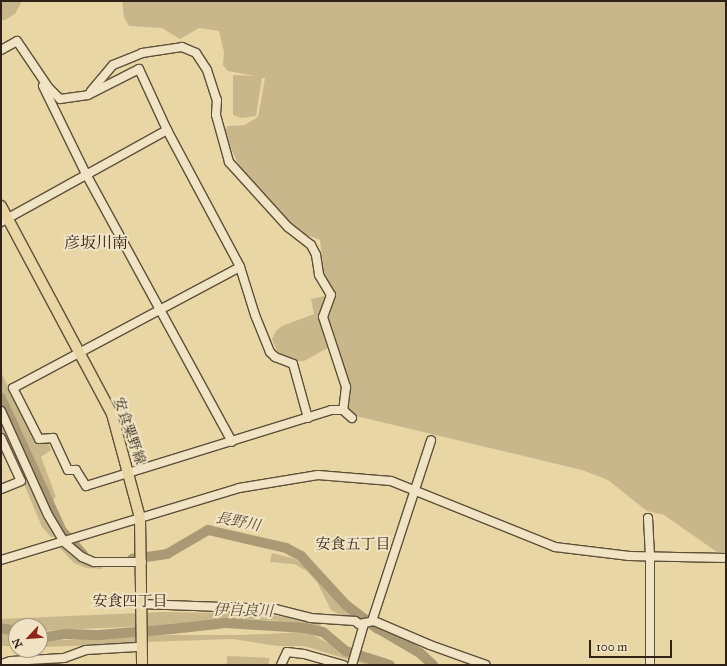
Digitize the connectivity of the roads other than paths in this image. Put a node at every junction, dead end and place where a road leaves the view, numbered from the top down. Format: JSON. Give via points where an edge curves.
{"nodes":[{"id":1,"x":1,"y":50,"type":"edge"},
{"id":2,"x":29,"y":57,"type":"junction"},
{"id":3,"x":88,"y":95,"type":"junction"},
{"id":4,"x":167,"y":130,"type":"junction"},
{"id":5,"x":86,"y":174,"type":"junction"},
{"id":6,"x":1,"y":206,"type":"edge"},
{"id":7,"x":4,"y":220,"type":"edge"},
{"id":8,"x":240,"y":267,"type":"junction"},
{"id":9,"x":160,"y":308,"type":"junction"},
{"id":10,"x":80,"y":352,"type":"junction"},
{"id":11,"x":343,"y":410,"type":"junction"},
{"id":12,"x":1,"y":411,"type":"edge"},
{"id":13,"x":308,"y":418,"type":"junction"},
{"id":14,"x":352,"y":418,"type":"dead end"},
{"id":15,"x":1,"y":438,"type":"edge"},
{"id":16,"x":431,"y":440,"type":"dead end"},
{"id":17,"x":232,"y":442,"type":"junction"},
{"id":18,"x":130,"y":474,"type":"junction"},
{"id":19,"x":1,"y":489,"type":"edge"},
{"id":20,"x":414,"y":489,"type":"junction"},
{"id":21,"x":140,"y":518,"type":"junction"},
{"id":22,"x":648,"y":518,"type":"dead end"},
{"id":23,"x":65,"y":541,"type":"junction"},
{"id":24,"x":650,"y":555,"type":"junction"},
{"id":25,"x":142,"y":558,"type":"junction"},
{"id":26,"x":724,"y":558,"type":"edge"},
{"id":27,"x":1,"y":560,"type":"edge"},
{"id":28,"x":141,"y":606,"type":"junction"},
{"id":29,"x":366,"y":625,"type":"junction"},
{"id":30,"x":139,"y":648,"type":"junction"},
{"id":31,"x":1,"y":664,"type":"edge"},
{"id":32,"x":142,"y":665,"type":"edge"},
{"id":33,"x":281,"y":665,"type":"edge"},
{"id":34,"x":343,"y":665,"type":"edge"},
{"id":35,"x":352,"y":665,"type":"edge"},
{"id":36,"x":486,"y":665,"type":"edge"},
{"id":37,"x":650,"y":665,"type":"edge"}],
"edges":[{"from":1,"to":2,"type":"street","via":[[17,41]]},
{"from":2,"to":3,"type":"street","via":[[48,88],[60,99]]},
{"from":2,"to":5,"type":"street"},
{"from":3,"to":4,"type":"street","via":[[139,69]]},
{"from":3,"to":11,"type":"street","via":[[113,66],[142,53],[182,47],[196,53],[207,70],[217,100],[216,115],[229,162],[288,227],[312,245],[319,274],[331,295],[323,317],[346,387]]},
{"from":4,"to":5,"type":"street"},
{"from":4,"to":8,"type":"street"},
{"from":5,"to":7,"type":"street"},
{"from":5,"to":9,"type":"street"},
{"from":6,"to":7,"type":"main road","name":"安食粟野線"},
{"from":7,"to":10,"type":"main road","name":"安食粟野線"},
{"from":8,"to":9,"type":"street"},
{"from":8,"to":13,"type":"street","via":[[270,352],[275,357],[293,364]]},
{"from":9,"to":10,"type":"street"},
{"from":9,"to":17,"type":"street"},
{"from":10,"to":18,"type":"main road","name":"安食粟野線","via":[[112,414]]},
{"from":10,"to":18,"type":"street","via":[[13,388],[39,439],[53,438],[68,470],[76,470],[86,486]]},
{"from":11,"to":13,"type":"street","via":[[331,410]]},
{"from":11,"to":14,"type":"street"},
{"from":12,"to":23,"type":"street","via":[[48,515]]},
{"from":13,"to":17,"type":"street"},
{"from":15,"to":19,"type":"street","via":[[21,481]]},
{"from":16,"to":20,"type":"street"},
{"from":17,"to":18,"type":"street"},
{"from":18,"to":21,"type":"main road","name":"安食粟野線"},
{"from":20,"to":21,"type":"street","via":[[391,481],[343,475],[294,477],[239,488]]},
{"from":20,"to":24,"type":"street","via":[[555,546],[607,554]]},
{"from":20,"to":29,"type":"street"},
{"from":21,"to":23,"type":"street"},
{"from":21,"to":25,"type":"main road","name":"安食粟野線"},
{"from":22,"to":24,"type":"street"},
{"from":23,"to":25,"type":"street","via":[[82,557],[94,562]]},
{"from":23,"to":27,"type":"street"},
{"from":24,"to":26,"type":"street"},
{"from":24,"to":37,"type":"street"},
{"from":25,"to":28,"type":"main road","name":"安食粟野線"},
{"from":28,"to":29,"type":"street","via":[[275,609],[310,618],[356,621]]},
{"from":28,"to":30,"type":"main road","name":"安食粟野線"},
{"from":29,"to":35,"type":"street"},
{"from":29,"to":36,"type":"street"},
{"from":30,"to":31,"type":"street","via":[[86,650],[64,658],[11,661]]},
{"from":30,"to":32,"type":"main road","name":"安食粟野線"},
{"from":33,"to":34,"type":"street","via":[[287,652]]}]}
